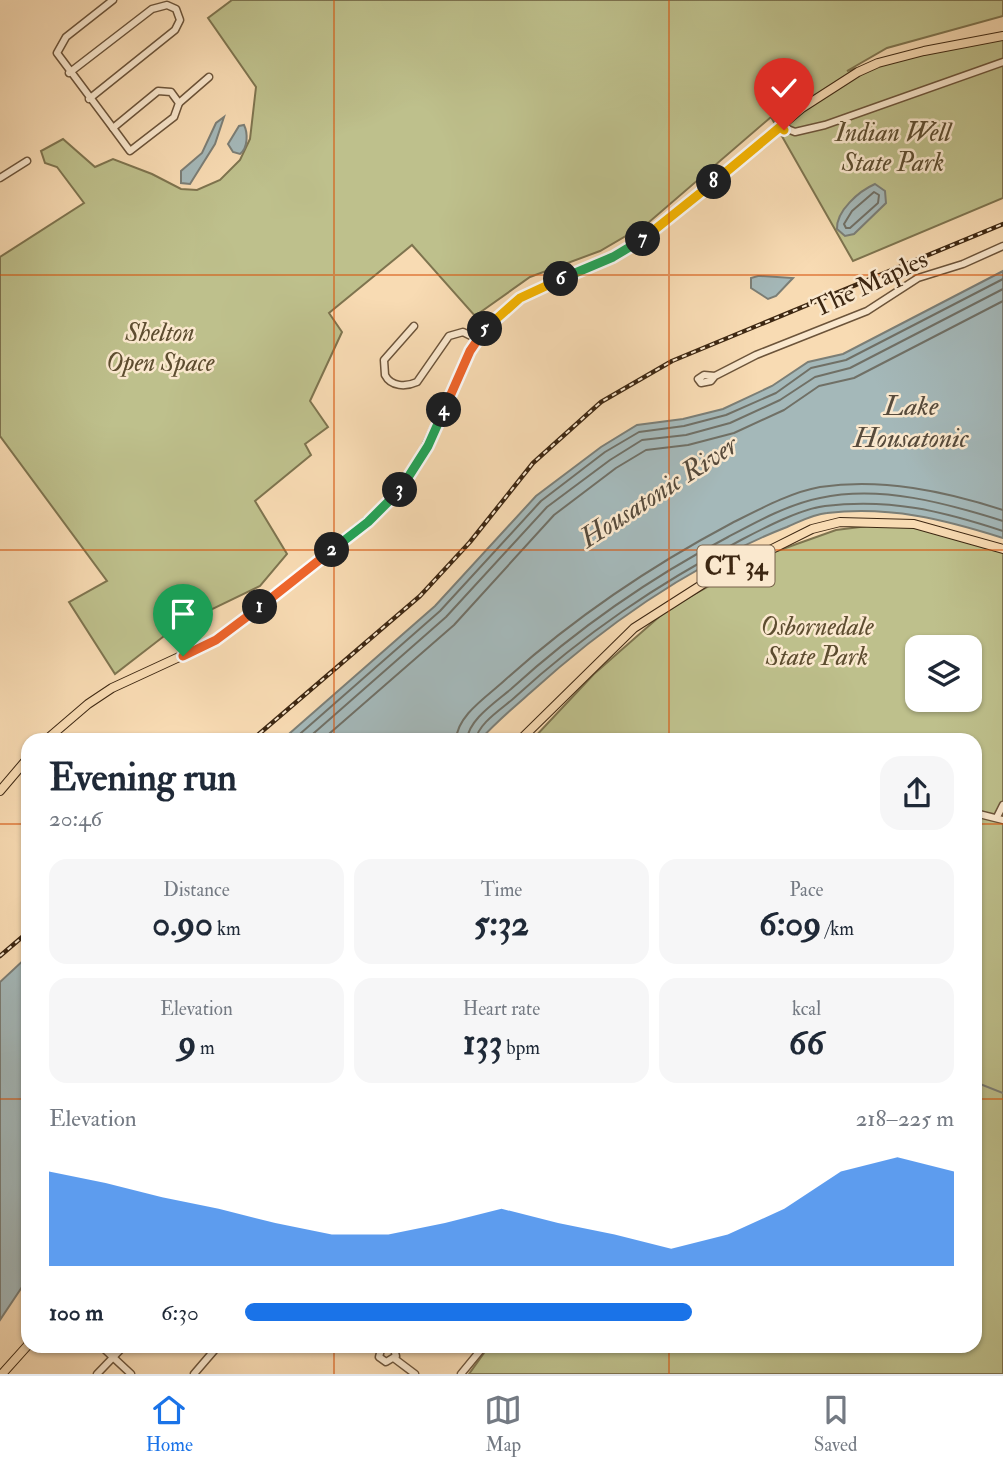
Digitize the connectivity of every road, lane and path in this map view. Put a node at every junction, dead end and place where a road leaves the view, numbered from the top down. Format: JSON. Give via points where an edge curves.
{"nodes":[{"id":1,"x":113,"y":0,"type":"edge"},
{"id":2,"x":1003,"y":36,"type":"edge"},
{"id":3,"x":1003,"y":62,"type":"edge"},
{"id":4,"x":69,"y":73,"type":"junction"},
{"id":5,"x":209,"y":77,"type":"dead end"},
{"id":6,"x":89,"y":99,"type":"junction"},
{"id":7,"x":179,"y":103,"type":"junction"},
{"id":8,"x":780,"y":127,"type":"junction"},
{"id":9,"x":113,"y":128,"type":"junction"},
{"id":10,"x":27,"y":161,"type":"dead end"},
{"id":11,"x":0,"y":178,"type":"edge"},
{"id":12,"x":1003,"y":246,"type":"edge"},
{"id":13,"x":414,"y":327,"type":"dead end"},
{"id":14,"x":477,"y":339,"type":"junction"},
{"id":15,"x":715,"y":376,"type":"dead end"},
{"id":16,"x":1003,"y":549,"type":"edge"},
{"id":17,"x":54,"y":733,"type":"edge"},
{"id":18,"x":527,"y":733,"type":"edge"},
{"id":19,"x":21,"y":766,"type":"edge"},
{"id":20,"x":0,"y":791,"type":"edge"},
{"id":21,"x":1003,"y":805,"type":"edge"},
{"id":22,"x":982,"y":815,"type":"edge"},
{"id":23,"x":1000,"y":819,"type":"edge"},
{"id":24,"x":21,"y":1353,"type":"edge"},
{"id":25,"x":109,"y":1353,"type":"edge"},
{"id":26,"x":117,"y":1353,"type":"edge"},
{"id":27,"x":212,"y":1353,"type":"edge"},
{"id":28,"x":378,"y":1353,"type":"edge"},
{"id":29,"x":396,"y":1353,"type":"edge"},
{"id":30,"x":478,"y":1353,"type":"edge"},
{"id":31,"x":113,"y":1357,"type":"junction"},
{"id":32,"x":395,"y":1359,"type":"junction"},
{"id":33,"x":2,"y":1374,"type":"edge"},
{"id":34,"x":97,"y":1374,"type":"edge"},
{"id":35,"x":131,"y":1374,"type":"edge"},
{"id":36,"x":194,"y":1374,"type":"edge"},
{"id":37,"x":415,"y":1374,"type":"edge"},
{"id":38,"x":461,"y":1374,"type":"edge"}],
"edges":[{"from":1,"to":4,"type":"street","via":[[60,43],[58,57]]},
{"from":2,"to":8,"type":"main road","via":[[878,63],[838,83]]},
{"from":3,"to":8,"type":"street","via":[[825,125],[795,132]]},
{"from":4,"to":6,"type":"street"},
{"from":4,"to":6,"type":"street","via":[[155,7],[176,9],[180,20],[175,30]]},
{"from":5,"to":7,"type":"street"},
{"from":6,"to":9,"type":"street"},
{"from":7,"to":9,"type":"street","via":[[171,92],[158,91]]},
{"from":7,"to":9,"type":"street","via":[[174,117],[131,150]]},
{"from":8,"to":14,"type":"main road","via":[[671,219],[613,257],[520,298]]},
{"from":10,"to":11,"type":"street"},
{"from":12,"to":15,"type":"street","name":"The Maples","via":[[918,278],[867,311]]},
{"from":13,"to":14,"type":"street","via":[[384,360],[385,375],[393,384],[417,382],[449,336],[463,332]]},
{"from":14,"to":17,"type":"main road","via":[[415,469],[383,508],[216,640],[113,688]]},
{"from":16,"to":18,"type":"main road","number":"CT 34","via":[[914,524],[840,522],[812,529],[666,604],[595,663]]},
{"from":19,"to":20,"type":"main road"},
{"from":21,"to":23,"type":"street"},
{"from":22,"to":23,"type":"street"},
{"from":24,"to":33,"type":"main road"},
{"from":25,"to":31,"type":"street"},
{"from":26,"to":31,"type":"street"},
{"from":27,"to":36,"type":"street"},
{"from":28,"to":32,"type":"street","via":[[381,1360]]},
{"from":29,"to":32,"type":"street"},
{"from":30,"to":38,"type":"street"},
{"from":31,"to":34,"type":"street"},
{"from":31,"to":35,"type":"street"},
{"from":32,"to":37,"type":"street"}]}
